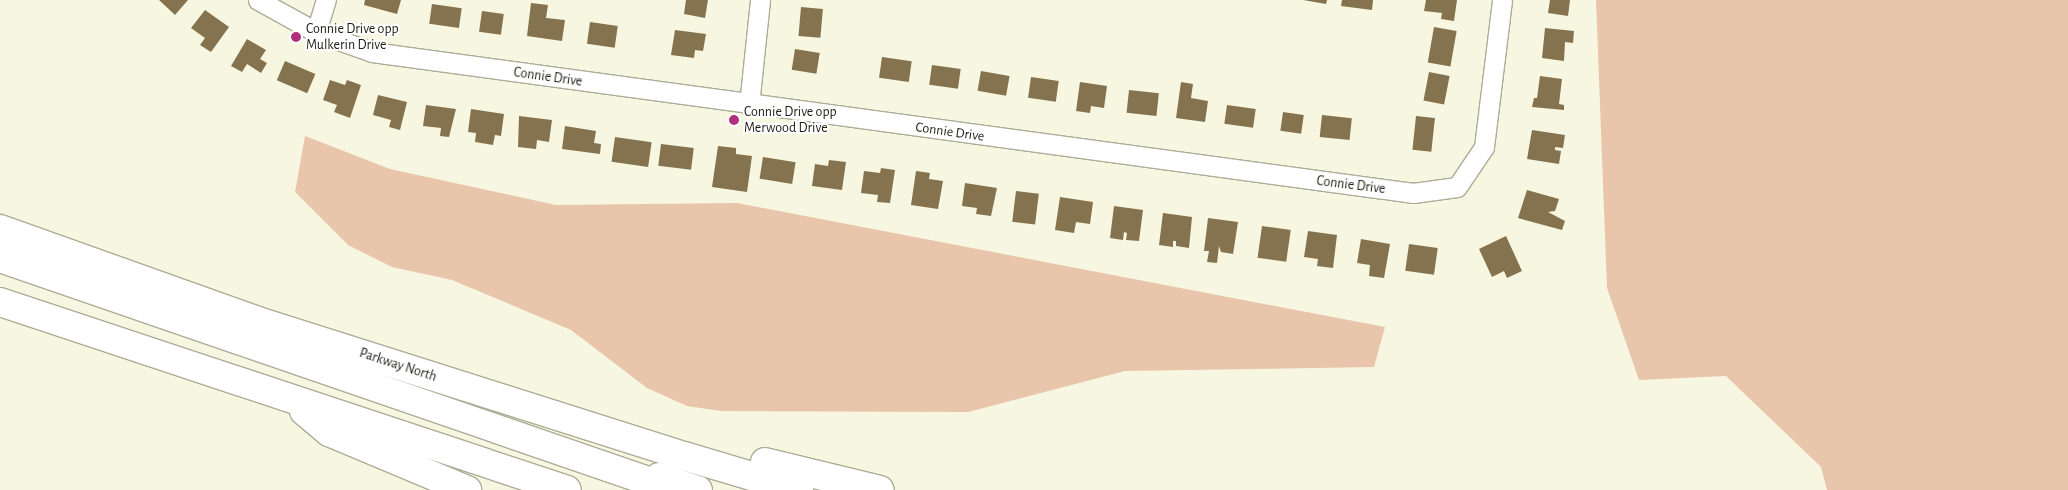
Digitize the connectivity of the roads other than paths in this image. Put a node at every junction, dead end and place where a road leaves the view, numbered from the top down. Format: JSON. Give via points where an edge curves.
{"nodes":[{"id":1,"x":258,"y":0,"type":"edge"},
{"id":2,"x":326,"y":0,"type":"edge"},
{"id":3,"x":760,"y":0,"type":"edge"},
{"id":4,"x":1502,"y":0,"type":"edge"},
{"id":5,"x":316,"y":32,"type":"junction"},
{"id":6,"x":749,"y":105,"type":"junction"},
{"id":7,"x":0,"y":230,"type":"edge"},
{"id":8,"x":0,"y":258,"type":"edge"},
{"id":9,"x":0,"y":302,"type":"edge"},
{"id":10,"x":327,"y":371,"type":"junction"},
{"id":11,"x":471,"y":389,"type":"junction"},
{"id":12,"x":289,"y":399,"type":"junction"},
{"id":13,"x":467,"y":490,"type":"edge"},
{"id":14,"x":567,"y":490,"type":"edge"},
{"id":15,"x":674,"y":490,"type":"edge"},
{"id":16,"x":698,"y":490,"type":"edge"},
{"id":17,"x":800,"y":490,"type":"edge"},
{"id":18,"x":880,"y":490,"type":"edge"}],
"edges":[{"from":1,"to":5,"type":"street","name":"Connie Drive"},
{"from":2,"to":5,"type":"street"},
{"from":3,"to":6,"type":"street"},
{"from":4,"to":6,"type":"street","name":"Connie Drive","via":[[1484,148],[1457,187],[1413,193]]},
{"from":5,"to":6,"type":"street","name":"Connie Drive","via":[[372,52]]},
{"from":7,"to":11,"type":"highway","name":"Parkway North","via":[[258,321]]},
{"from":8,"to":10,"type":"highway"},
{"from":9,"to":12,"type":"highway"},
{"from":10,"to":15,"type":"highway"},
{"from":10,"to":16,"type":"highway"},
{"from":11,"to":17,"type":"highway","name":"Parkway North"},
{"from":11,"to":18,"type":"highway"},
{"from":12,"to":13,"type":"highway","via":[[329,432]]},
{"from":12,"to":14,"type":"highway"}]}
